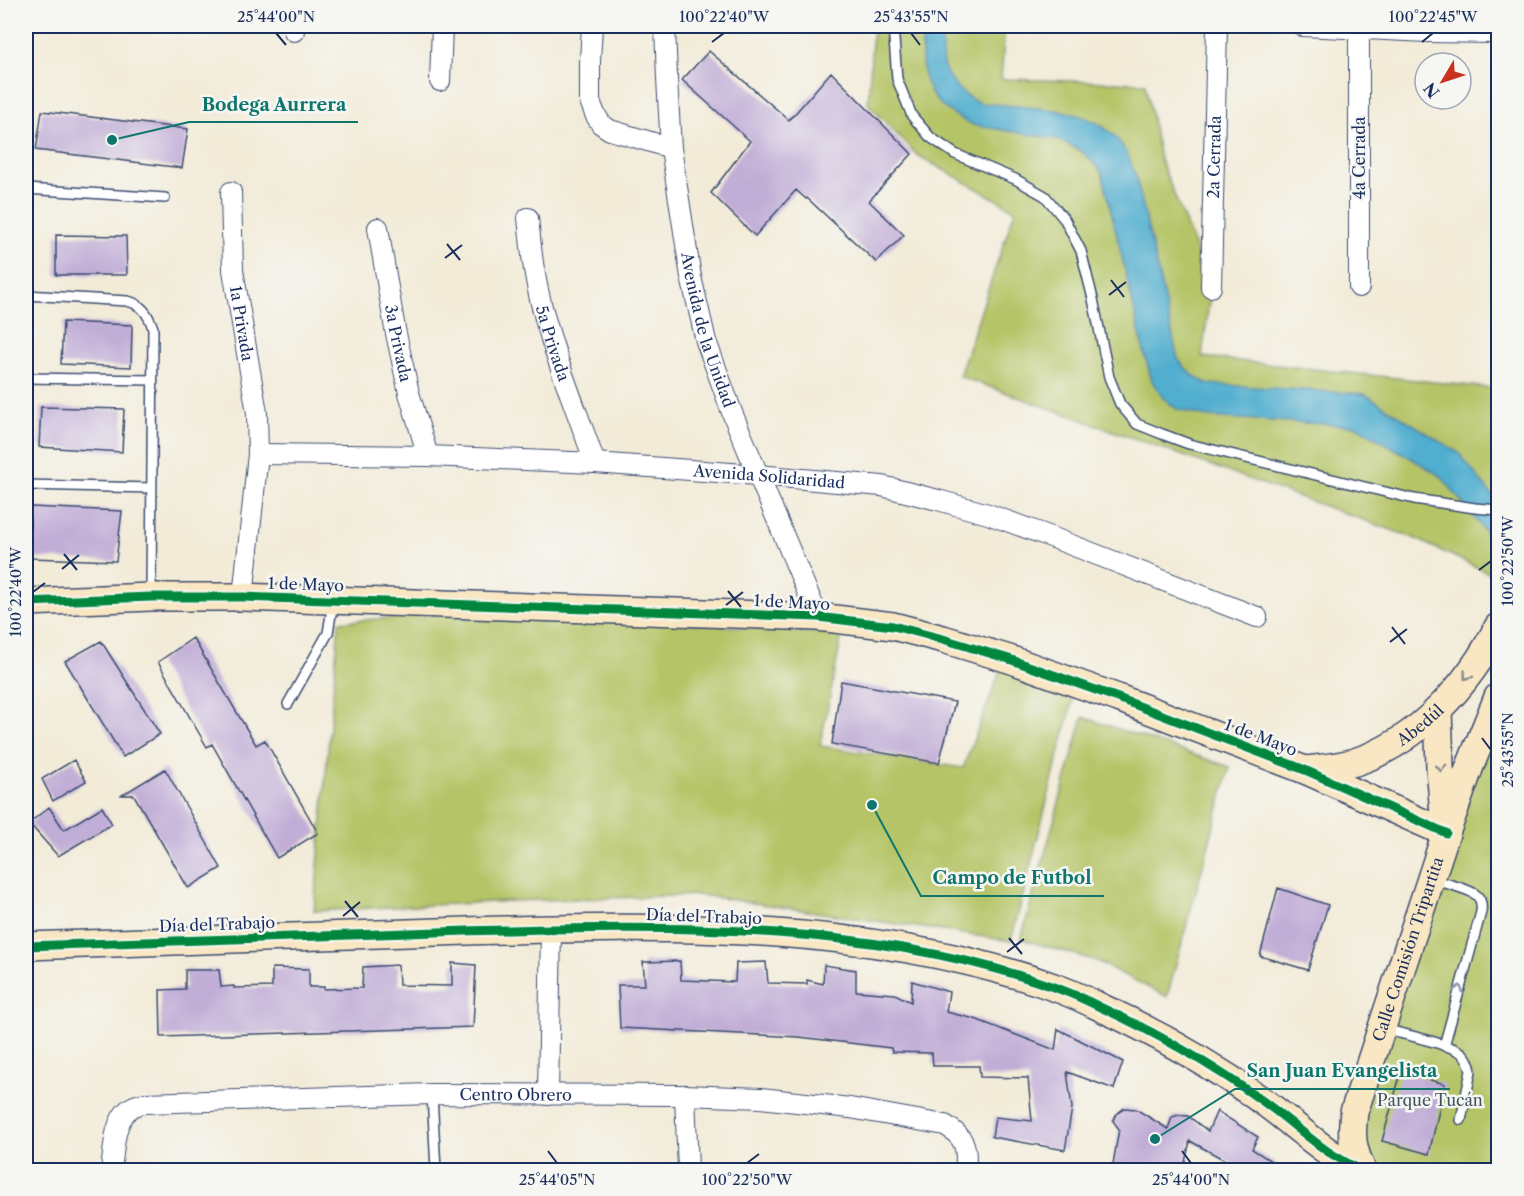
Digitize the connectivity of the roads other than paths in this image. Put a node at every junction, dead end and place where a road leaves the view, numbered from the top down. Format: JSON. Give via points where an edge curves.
{"nodes":[{"id":1,"x":442,"y":26,"type":"edge"},
{"id":2,"x":592,"y":26,"type":"edge"},
{"id":3,"x":665,"y":26,"type":"edge"},
{"id":4,"x":893,"y":26,"type":"edge"},
{"id":5,"x":1217,"y":26,"type":"edge"},
{"id":6,"x":1303,"y":26,"type":"edge"},
{"id":7,"x":1359,"y":29,"type":"junction"},
{"id":8,"x":1428,"y":29,"type":"edge"},
{"id":9,"x":1498,"y":33,"type":"edge"},
{"id":10,"x":440,"y":81,"type":"dead end"},
{"id":11,"x":671,"y":148,"type":"junction"},
{"id":12,"x":26,"y":189,"type":"edge"},
{"id":13,"x":231,"y":192,"type":"dead end"},
{"id":14,"x":165,"y":198,"type":"dead end"},
{"id":15,"x":528,"y":218,"type":"dead end"},
{"id":16,"x":378,"y":228,"type":"dead end"},
{"id":17,"x":1211,"y":287,"type":"dead end"},
{"id":18,"x":1359,"y":287,"type":"dead end"},
{"id":19,"x":26,"y":295,"type":"edge"},
{"id":20,"x":26,"y":378,"type":"edge"},
{"id":21,"x":152,"y":380,"type":"junction"},
{"id":22,"x":258,"y":454,"type":"junction"},
{"id":23,"x":428,"y":456,"type":"junction"},
{"id":24,"x":595,"y":463,"type":"junction"},
{"id":25,"x":758,"y":475,"type":"junction"},
{"id":26,"x":26,"y":485,"type":"edge"},
{"id":27,"x":152,"y":489,"type":"junction"},
{"id":28,"x":1498,"y":510,"type":"edge"},
{"id":29,"x":151,"y":597,"type":"junction"},
{"id":30,"x":243,"y":597,"type":"junction"},
{"id":31,"x":333,"y":600,"type":"junction"},
{"id":32,"x":26,"y":602,"type":"edge"},
{"id":33,"x":818,"y":617,"type":"junction"},
{"id":34,"x":1257,"y":617,"type":"dead end"},
{"id":35,"x":1498,"y":627,"type":"edge"},
{"id":36,"x":1498,"y":697,"type":"edge"},
{"id":37,"x":288,"y":704,"type":"dead end"},
{"id":38,"x":1438,"y":710,"type":"junction"},
{"id":39,"x":1305,"y":770,"type":"junction"},
{"id":40,"x":1446,"y":833,"type":"junction"},
{"id":41,"x":1431,"y":879,"type":"junction"},
{"id":42,"x":551,"y":929,"type":"junction"},
{"id":43,"x":26,"y":946,"type":"edge"},
{"id":44,"x":1382,"y":1029,"type":"junction"},
{"id":45,"x":1444,"y":1046,"type":"junction"},
{"id":46,"x":432,"y":1094,"type":"junction"},
{"id":47,"x":548,"y":1095,"type":"junction"},
{"id":48,"x":685,"y":1095,"type":"junction"},
{"id":49,"x":1461,"y":1120,"type":"dead end"},
{"id":50,"x":1325,"y":1161,"type":"edge"},
{"id":51,"x":111,"y":1170,"type":"edge"},
{"id":52,"x":436,"y":1170,"type":"edge"},
{"id":53,"x":688,"y":1170,"type":"edge"},
{"id":54,"x":965,"y":1170,"type":"edge"},
{"id":55,"x":1361,"y":1170,"type":"edge"}],
"edges":[{"from":1,"to":10,"type":"street"},
{"from":2,"to":11,"type":"street","via":[[591,101],[601,124]]},
{"from":3,"to":11,"type":"street","name":"Avenida de la Unidad"},
{"from":4,"to":28,"type":"lane","via":[[897,80],[912,116],[930,137],[955,154],[1045,196],[1065,220],[1081,251],[1109,377],[1120,404],[1137,424],[1189,444],[1403,496]]},
{"from":5,"to":17,"type":"street","name":"2a Cerrada"},
{"from":6,"to":7,"type":"street"},
{"from":7,"to":8,"type":"street"},
{"from":7,"to":18,"type":"street","name":"4a Cerrada"},
{"from":8,"to":9,"type":"street"},
{"from":11,"to":25,"type":"street","name":"Avenida de la Unidad","via":[[691,277],[706,341]]},
{"from":12,"to":14,"type":"lane"},
{"from":13,"to":22,"type":"street","name":"1a Privada","via":[[233,270],[257,413]]},
{"from":15,"to":24,"type":"street","name":"5a Privada","via":[[543,307]]},
{"from":16,"to":23,"type":"street","name":"3a Privada","via":[[409,393]]},
{"from":19,"to":21,"type":"lane","via":[[135,303],[150,318],[153,328]]},
{"from":20,"to":21,"type":"lane"},
{"from":21,"to":27,"type":"lane"},
{"from":22,"to":23,"type":"street","name":"Avenida Solidaridad"},
{"from":22,"to":30,"type":"street","name":"1a Privada"},
{"from":23,"to":24,"type":"street","name":"Avenida Solidaridad"},
{"from":24,"to":25,"type":"street","name":"Avenida Solidaridad"},
{"from":25,"to":33,"type":"street","name":"Avenida de la Unidad"},
{"from":25,"to":34,"type":"street","name":"Avenida Solidaridad","via":[[882,486],[988,514]]},
{"from":26,"to":27,"type":"lane"},
{"from":27,"to":29,"type":"lane"},
{"from":29,"to":30,"type":"street","name":"1 de Mayo"},
{"from":29,"to":32,"type":"street","name":"1 de Mayo"},
{"from":30,"to":31,"type":"street","name":"1 de Mayo"},
{"from":31,"to":33,"type":"street","name":"1 de Mayo"},
{"from":31,"to":37,"type":"lane","via":[[324,643]]},
{"from":33,"to":39,"type":"street","name":"1 de Mayo","via":[[893,626],[1009,659]]},
{"from":35,"to":38,"type":"street","name":"Abedúl","one_way":true,"via":[[1476,663]]},
{"from":36,"to":40,"type":"street"},
{"from":38,"to":39,"type":"street","name":"Abedúl","via":[[1395,743],[1356,762]]},
{"from":38,"to":40,"type":"street","one_way":true},
{"from":39,"to":40,"type":"street","name":"1 de Mayo"},
{"from":40,"to":41,"type":"street","name":"Calle Comisión Tripartita"},
{"from":41,"to":44,"type":"street","name":"Calle Comisión Tripartita"},
{"from":45,"to":41,"type":"lane","one_way":true,"via":[[1482,906],[1474,893]]},
{"from":42,"to":43,"type":"street","name":"Día del Trabajo"},
{"from":42,"to":47,"type":"street"},
{"from":42,"to":50,"type":"street","name":"Día del Trabajo","via":[[676,928],[840,939],[919,950],[997,969],[1064,990],[1199,1059],[1264,1102]]},
{"from":44,"to":45,"type":"lane"},
{"from":44,"to":55,"type":"street","name":"Calle Comisión Tripartita","via":[[1354,1112],[1354,1152]]},
{"from":45,"to":49,"type":"lane","via":[[1464,1055],[1471,1071]]},
{"from":46,"to":47,"type":"street","name":"Centro Obrero"},
{"from":46,"to":51,"type":"street","name":"Centro Obrero","via":[[145,1102],[127,1111],[120,1121]]},
{"from":46,"to":52,"type":"lane"},
{"from":47,"to":48,"type":"street","name":"Centro Obrero"},
{"from":48,"to":53,"type":"street"},
{"from":48,"to":54,"type":"street","name":"Centro Obrero","via":[[850,1108],[945,1125],[962,1140],[966,1149]]},
{"from":50,"to":55,"type":"street","name":"Día del Trabajo"}]}
